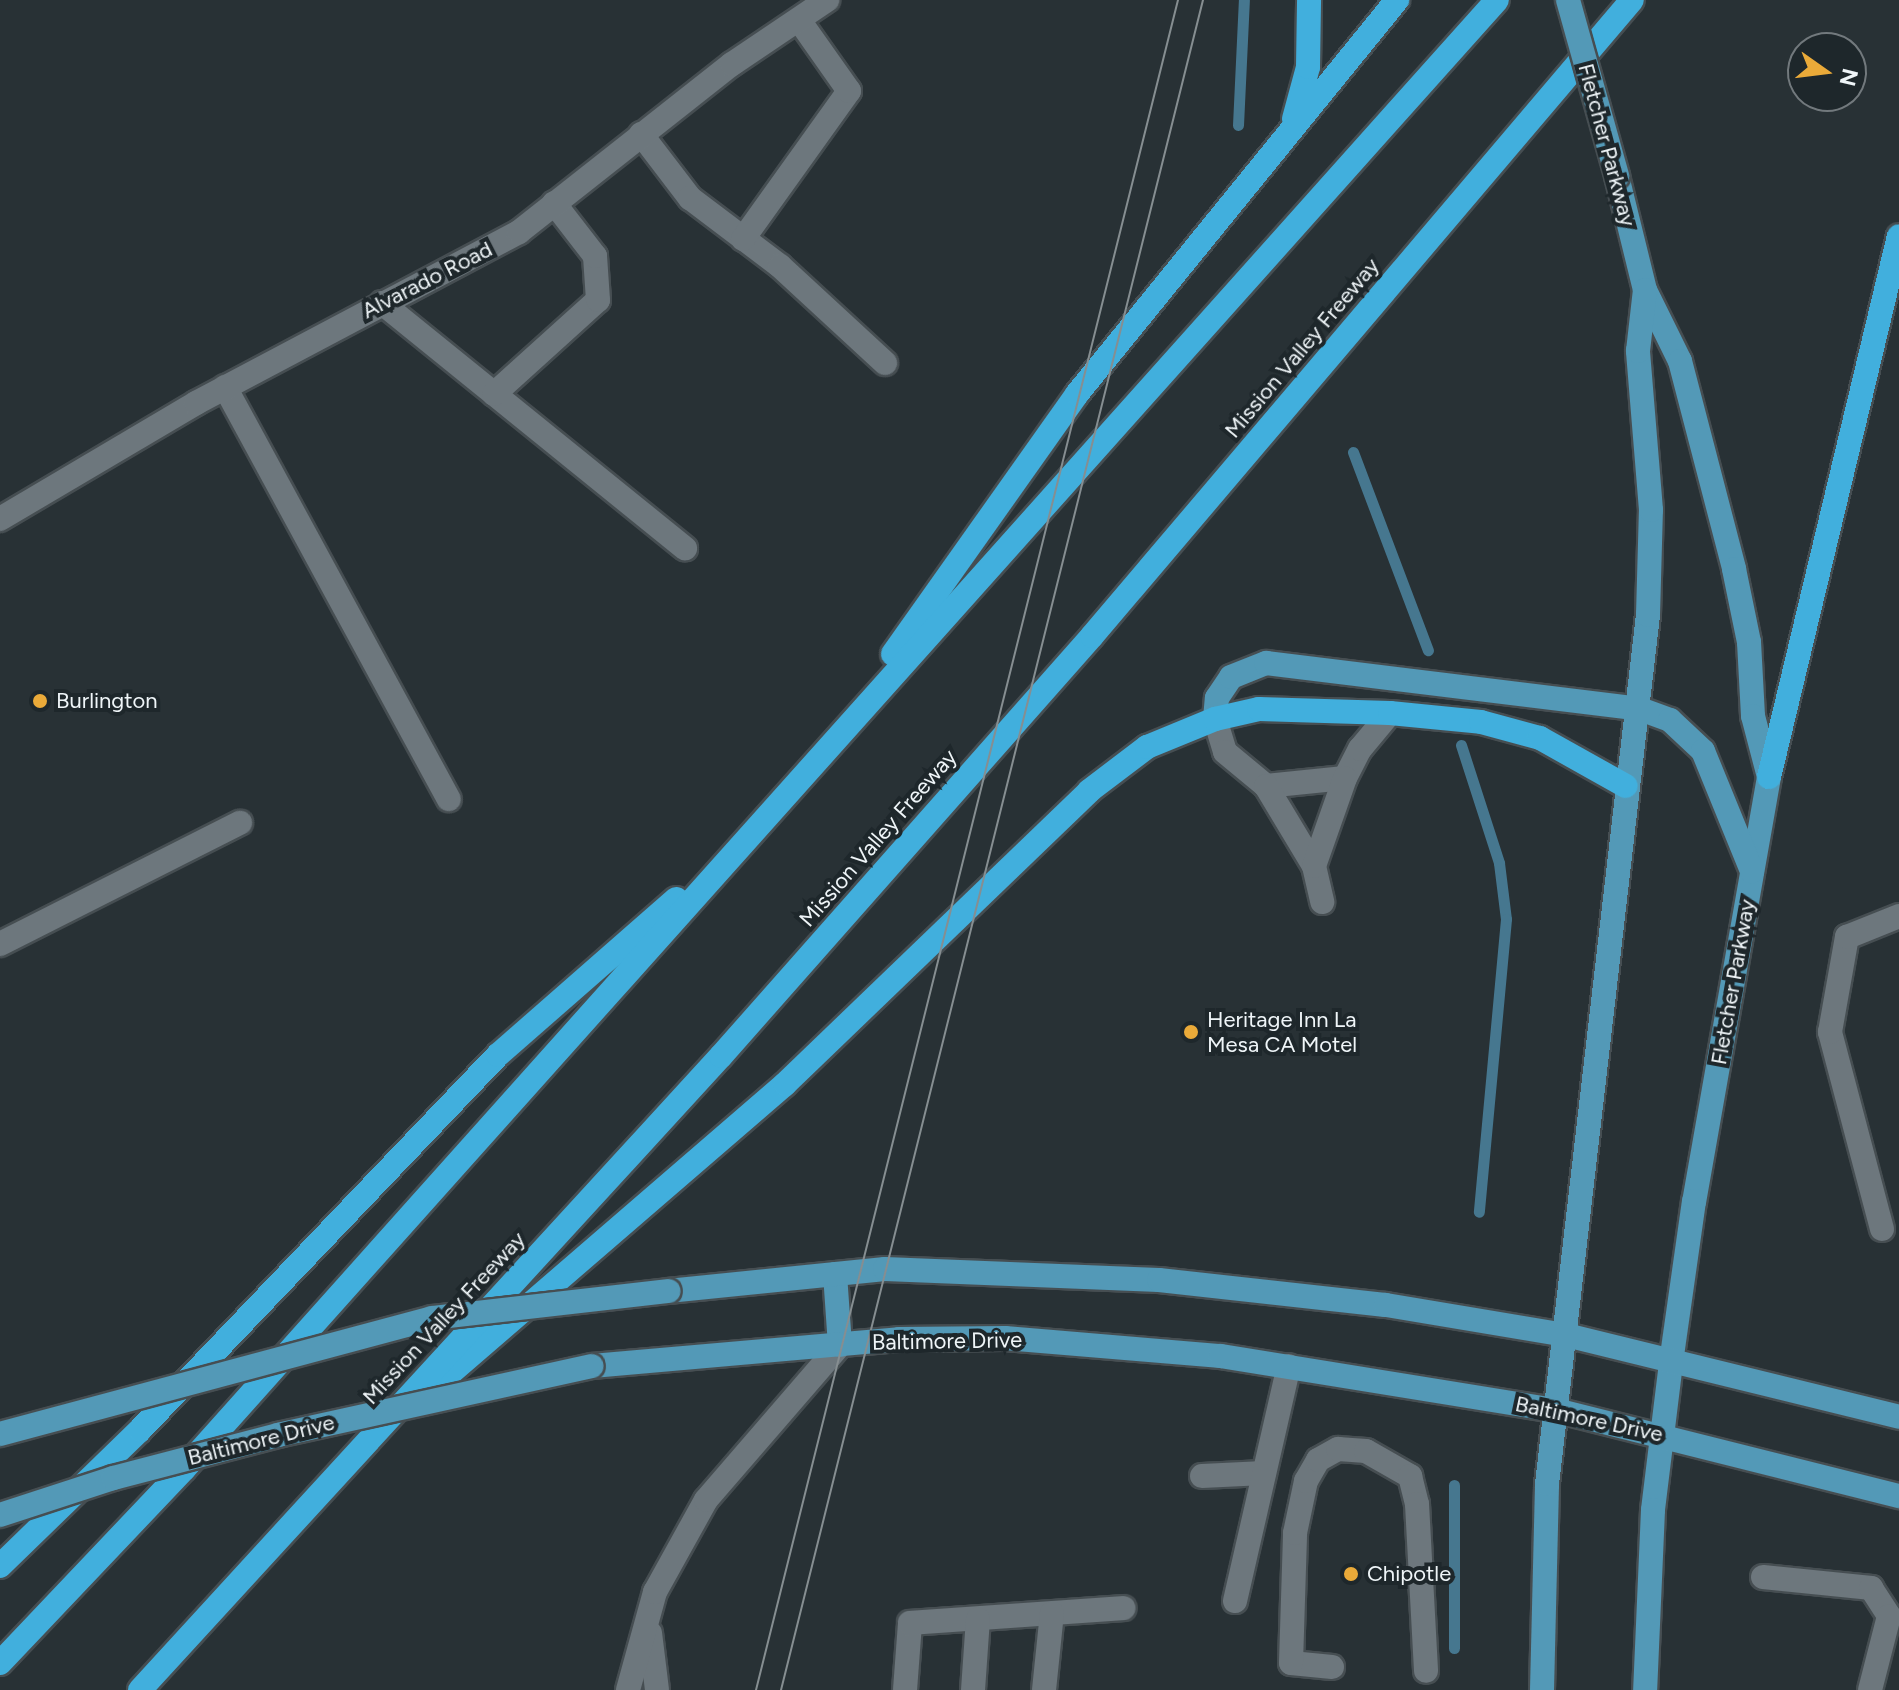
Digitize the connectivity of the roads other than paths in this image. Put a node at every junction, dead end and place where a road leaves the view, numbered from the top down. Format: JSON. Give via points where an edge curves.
{"nodes":[{"id":1,"x":827,"y":0,"type":"edge"},
{"id":2,"x":1309,"y":0,"type":"edge"},
{"id":3,"x":1397,"y":0,"type":"edge"},
{"id":4,"x":1497,"y":0,"type":"edge"},
{"id":5,"x":1568,"y":0,"type":"edge"},
{"id":6,"x":1632,"y":0,"type":"edge"},
{"id":7,"x":799,"y":20,"type":"junction"},
{"id":8,"x":1292,"y":127,"type":"junction"},
{"id":9,"x":641,"y":134,"type":"junction"},
{"id":10,"x":554,"y":203,"type":"junction"},
{"id":11,"x":1899,"y":236,"type":"edge"},
{"id":12,"x":743,"y":239,"type":"junction"},
{"id":13,"x":1645,"y":290,"type":"junction"},
{"id":14,"x":382,"y":303,"type":"junction"},
{"id":15,"x":885,"y":363,"type":"dead end"},
{"id":16,"x":225,"y":387,"type":"junction"},
{"id":17,"x":494,"y":394,"type":"junction"},
{"id":18,"x":0,"y":519,"type":"edge"},
{"id":19,"x":685,"y":548,"type":"dead end"},
{"id":20,"x":1640,"y":709,"type":"junction"},
{"id":21,"x":1390,"y":713,"type":"junction"},
{"id":22,"x":1215,"y":719,"type":"junction"},
{"id":23,"x":827,"y":748,"type":"junction"},
{"id":24,"x":1769,"y":777,"type":"junction"},
{"id":25,"x":1345,"y":778,"type":"junction"},
{"id":26,"x":1266,"y":786,"type":"junction"},
{"id":27,"x":1626,"y":786,"type":"junction"},
{"id":28,"x":449,"y":799,"type":"dead end"},
{"id":29,"x":240,"y":823,"type":"dead end"},
{"id":30,"x":739,"y":846,"type":"junction"},
{"id":31,"x":1314,"y":866,"type":"junction"},
{"id":32,"x":1752,"y":871,"type":"junction"},
{"id":33,"x":1322,"y":902,"type":"dead end"},
{"id":34,"x":1899,"y":916,"type":"edge"},
{"id":35,"x":0,"y":944,"type":"edge"},
{"id":36,"x":1882,"y":1229,"type":"dead end"},
{"id":37,"x":835,"y":1274,"type":"junction"},
{"id":38,"x":1566,"y":1335,"type":"junction"},
{"id":39,"x":840,"y":1345,"type":"junction"},
{"id":40,"x":1671,"y":1363,"type":"junction"},
{"id":41,"x":1289,"y":1366,"type":"junction"},
{"id":42,"x":1556,"y":1410,"type":"junction"},
{"id":43,"x":1899,"y":1417,"type":"edge"},
{"id":44,"x":0,"y":1434,"type":"edge"},
{"id":45,"x":1664,"y":1434,"type":"junction"},
{"id":46,"x":344,"y":1466,"type":"junction"},
{"id":47,"x":1264,"y":1473,"type":"junction"},
{"id":48,"x":1202,"y":1476,"type":"dead end"},
{"id":49,"x":1899,"y":1496,"type":"edge"},
{"id":50,"x":0,"y":1515,"type":"edge"},
{"id":51,"x":0,"y":1566,"type":"edge"},
{"id":52,"x":1763,"y":1577,"type":"dead end"},
{"id":53,"x":1235,"y":1601,"type":"dead end"},
{"id":54,"x":1123,"y":1608,"type":"dead end"},
{"id":55,"x":1052,"y":1613,"type":"junction"},
{"id":56,"x":978,"y":1619,"type":"junction"},
{"id":57,"x":649,"y":1627,"type":"junction"},
{"id":58,"x":0,"y":1663,"type":"edge"},
{"id":59,"x":1332,"y":1667,"type":"dead end"},
{"id":60,"x":1426,"y":1671,"type":"dead end"},
{"id":61,"x":140,"y":1690,"type":"edge"},
{"id":62,"x":628,"y":1690,"type":"edge"},
{"id":63,"x":657,"y":1690,"type":"edge"},
{"id":64,"x":905,"y":1690,"type":"edge"},
{"id":65,"x":973,"y":1690,"type":"edge"},
{"id":66,"x":1044,"y":1690,"type":"edge"},
{"id":67,"x":1542,"y":1690,"type":"edge"},
{"id":68,"x":1645,"y":1690,"type":"edge"},
{"id":69,"x":1870,"y":1690,"type":"edge"}],
"edges":[{"from":1,"to":7,"type":"street","name":"Alvarado Road"},
{"from":2,"to":8,"type":"highway","via":[[1308,67]]},
{"from":3,"to":8,"type":"highway"},
{"from":4,"to":23,"type":"highway"},
{"from":5,"to":13,"type":"main road","name":"Fletcher Parkway","bridge":true},
{"from":6,"to":46,"type":"highway","name":"Mission Valley Freeway","via":[[1092,636],[721,1056]]},
{"from":7,"to":9,"type":"street","name":"Alvarado Road"},
{"from":7,"to":12,"type":"street","via":[[849,91]]},
{"from":8,"to":23,"type":"highway","via":[[1077,394]]},
{"from":9,"to":10,"type":"street","name":"Alvarado Road"},
{"from":9,"to":12,"type":"street","via":[[690,198]]},
{"from":10,"to":14,"type":"street","name":"Alvarado Road","via":[[519,232]]},
{"from":10,"to":17,"type":"street","via":[[595,256],[598,300]]},
{"from":11,"to":24,"type":"highway"},
{"from":12,"to":15,"type":"street"},
{"from":13,"to":20,"type":"main road","name":"Fletcher Parkway","via":[[1638,351],[1651,555]]},
{"from":13,"to":24,"type":"main road","name":"Fletcher Parkway","via":[[1680,361],[1734,569],[1749,642],[1753,716]]},
{"from":14,"to":16,"type":"street","name":"Alvarado Road"},
{"from":14,"to":17,"type":"street"},
{"from":16,"to":18,"type":"street","name":"Alvarado Road"},
{"from":16,"to":28,"type":"street"},
{"from":17,"to":19,"type":"street"},
{"from":20,"to":22,"type":"main road","via":[[1266,663],[1231,677],[1217,698]]},
{"from":20,"to":27,"type":"main road","name":"Fletcher Parkway"},
{"from":20,"to":32,"type":"main road","via":[[1670,720],[1703,751]]},
{"from":21,"to":22,"type":"highway","via":[[1297,708]]},
{"from":21,"to":25,"type":"street","via":[[1360,749]]},
{"from":21,"to":27,"type":"highway","via":[[1481,722],[1540,738]]},
{"from":22,"to":26,"type":"street","via":[[1225,752]]},
{"from":22,"to":46,"type":"highway","via":[[1147,747],[1115,769],[785,1084]]},
{"from":23,"to":30,"type":"highway"},
{"from":24,"to":32,"type":"main road","name":"Fletcher Parkway"},
{"from":25,"to":26,"type":"street"},
{"from":25,"to":31,"type":"street"},
{"from":26,"to":31,"type":"street"},
{"from":27,"to":38,"type":"main road","name":"Fletcher Parkway"},
{"from":29,"to":35,"type":"street"},
{"from":30,"to":51,"type":"highway","via":[[498,1055],[140,1430]]},
{"from":30,"to":58,"type":"highway","via":[[184,1469]]},
{"from":31,"to":33,"type":"street"},
{"from":32,"to":40,"type":"main road","name":"Fletcher Parkway"},
{"from":34,"to":36,"type":"street","via":[[1847,937],[1830,1032]]},
{"from":37,"to":38,"type":"main road","via":[[885,1269],[1159,1280],[1386,1305]]},
{"from":37,"to":39,"type":"main road"},
{"from":37,"to":44,"type":"main road","bridge":true,"via":[[432,1318]]},
{"from":38,"to":40,"type":"main road"},
{"from":38,"to":42,"type":"main road","name":"Fletcher Parkway"},
{"from":39,"to":41,"type":"main road","name":"Baltimore Drive","via":[[1005,1338]]},
{"from":39,"to":50,"type":"main road","name":"Baltimore Drive","bridge":true,"via":[[592,1366],[278,1435],[113,1478]]},
{"from":39,"to":57,"type":"street","via":[[706,1500],[660,1581]]},
{"from":40,"to":43,"type":"main road"},
{"from":40,"to":45,"type":"main road","name":"Fletcher Parkway"},
{"from":41,"to":42,"type":"main road","name":"Baltimore Drive"},
{"from":41,"to":47,"type":"street"},
{"from":42,"to":45,"type":"main road","name":"Baltimore Drive"},
{"from":42,"to":67,"type":"main road","name":"Fletcher Parkway","via":[[1547,1484]]},
{"from":45,"to":49,"type":"main road","name":"Baltimore Drive"},
{"from":45,"to":68,"type":"main road","name":"Fletcher Parkway","via":[[1653,1510]]},
{"from":46,"to":61,"type":"highway","name":"Mission Valley Freeway"},
{"from":47,"to":48,"type":"street"},
{"from":47,"to":53,"type":"street"},
{"from":52,"to":69,"type":"street","via":[[1871,1588],[1889,1616]]},
{"from":54,"to":55,"type":"street"},
{"from":55,"to":56,"type":"street"},
{"from":55,"to":66,"type":"street"},
{"from":56,"to":64,"type":"street","via":[[910,1623]]},
{"from":56,"to":65,"type":"street"},
{"from":57,"to":62,"type":"street"},
{"from":57,"to":63,"type":"street"},
{"from":59,"to":60,"type":"street","via":[[1291,1663],[1295,1533],[1306,1481],[1318,1460],[1338,1449],[1366,1451],[1410,1476],[1417,1504]]}]}
